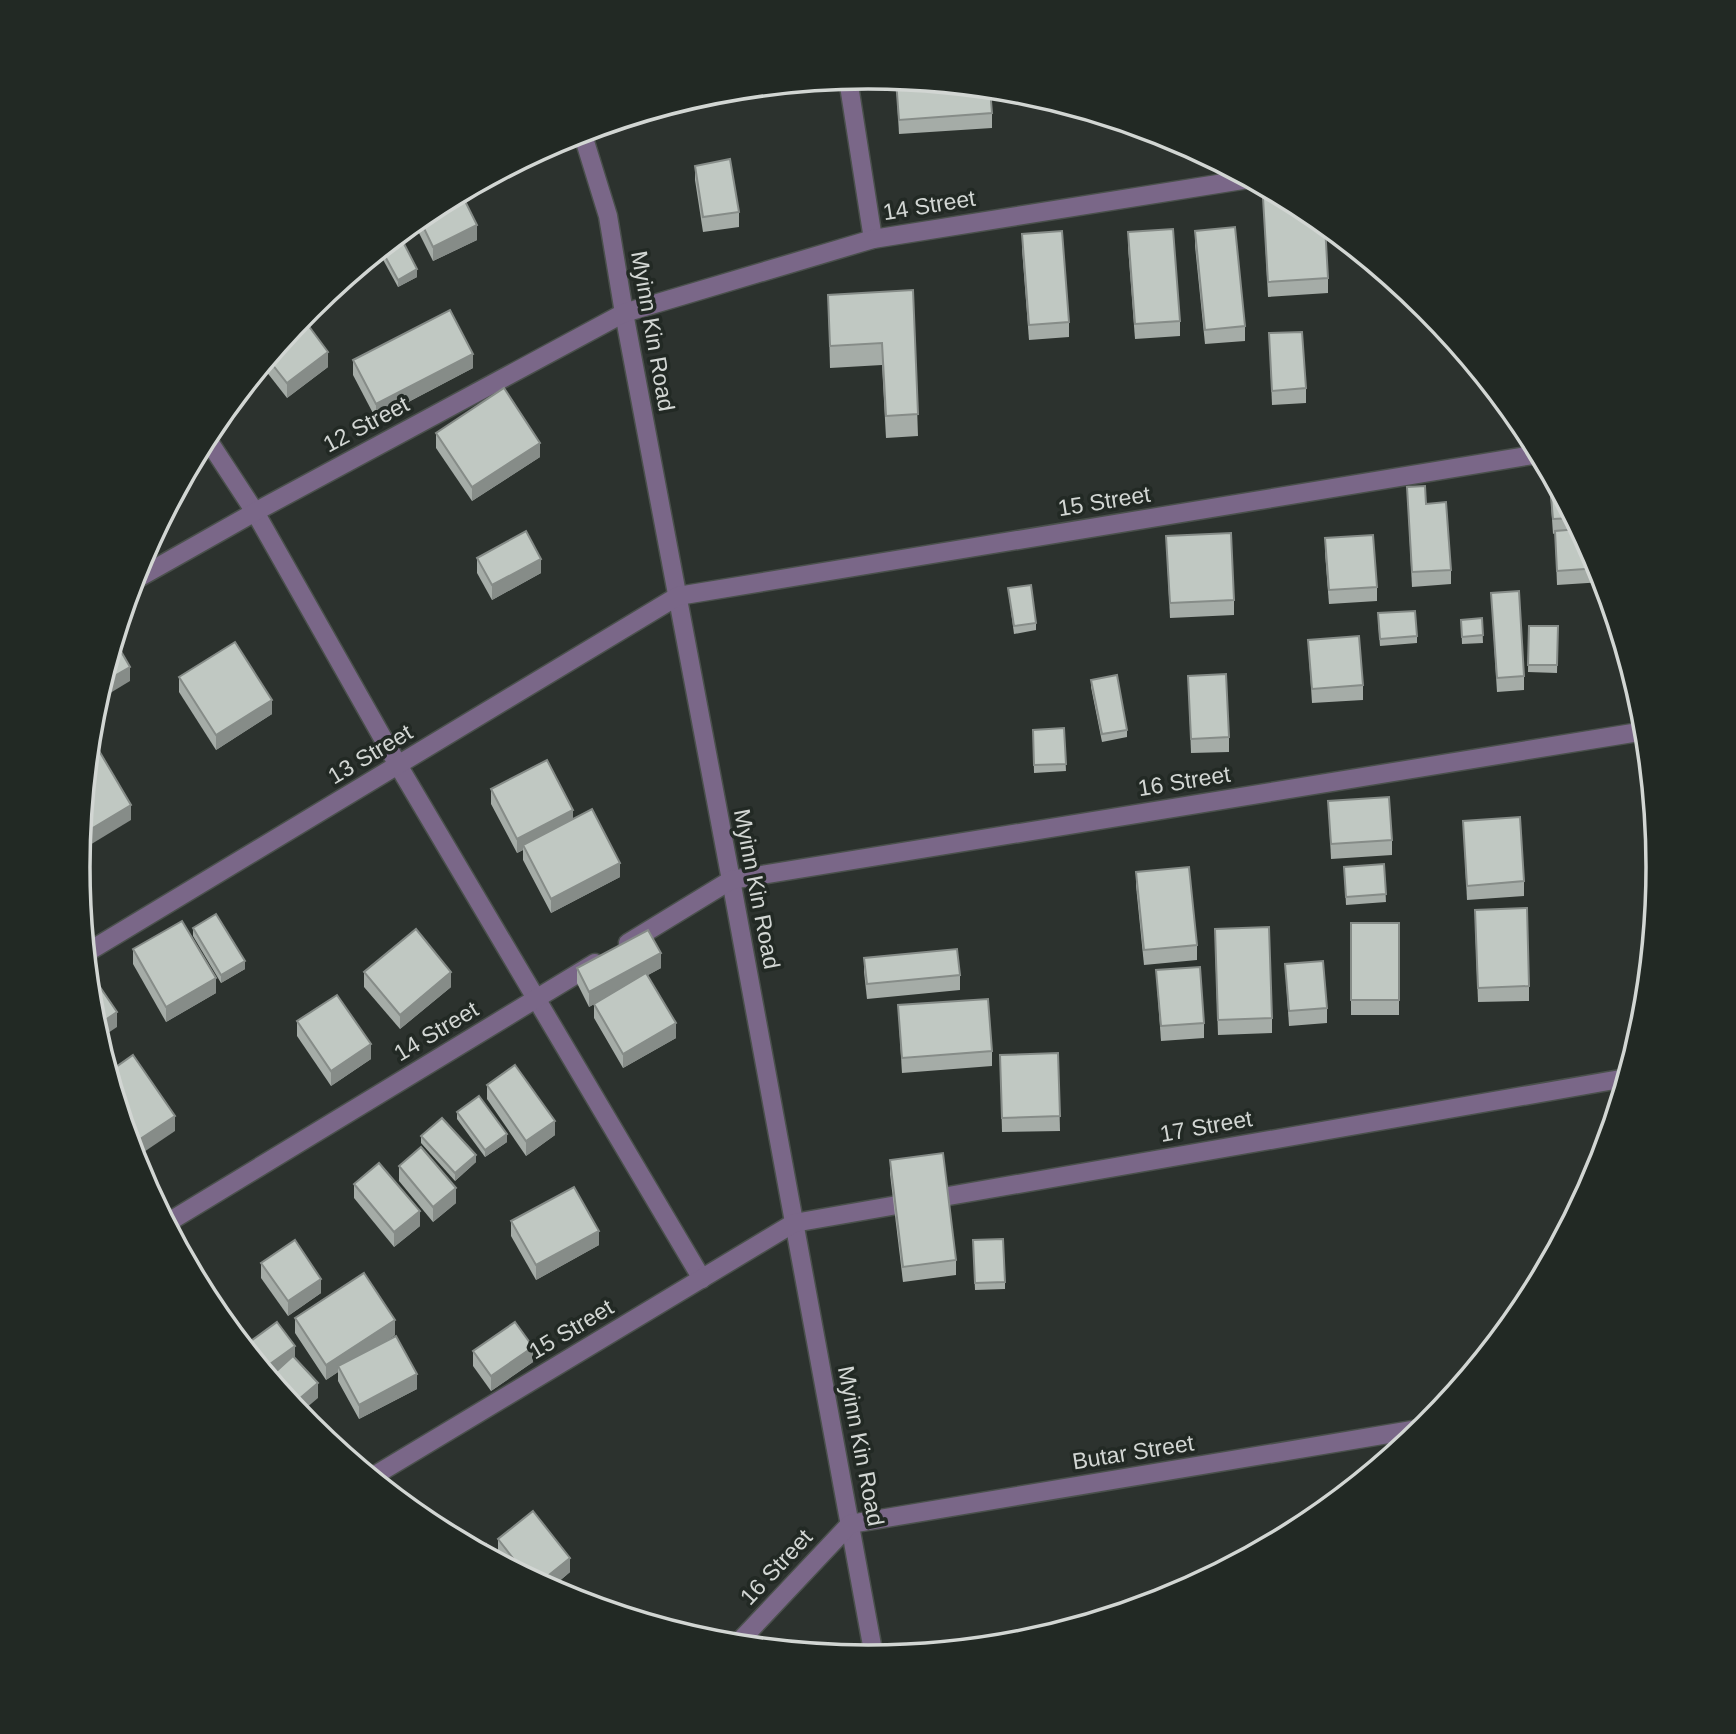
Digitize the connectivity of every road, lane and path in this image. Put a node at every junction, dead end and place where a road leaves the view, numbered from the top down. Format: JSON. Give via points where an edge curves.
{"nodes":[{"id":1,"x":850,"y":90,"type":"edge"},
{"id":2,"x":585,"y":143,"type":"edge"},
{"id":3,"x":1235,"y":181,"type":"edge"},
{"id":4,"x":873,"y":239,"type":"junction"},
{"id":5,"x":624,"y":313,"type":"junction"},
{"id":6,"x":213,"y":448,"type":"edge"},
{"id":7,"x":1528,"y":456,"type":"edge"},
{"id":8,"x":256,"y":512,"type":"junction"},
{"id":9,"x":148,"y":573,"type":"edge"},
{"id":10,"x":678,"y":596,"type":"junction"},
{"id":11,"x":1634,"y":733,"type":"edge"},
{"id":12,"x":398,"y":765,"type":"junction"},
{"id":13,"x":731,"y":880,"type":"junction"},
{"id":14,"x":95,"y":948,"type":"edge"},
{"id":15,"x":536,"y":999,"type":"junction"},
{"id":16,"x":1615,"y":1080,"type":"edge"},
{"id":17,"x":174,"y":1219,"type":"edge"},
{"id":18,"x":794,"y":1223,"type":"junction"},
{"id":19,"x":702,"y":1279,"type":"junction"},
{"id":20,"x":1403,"y":1432,"type":"edge"},
{"id":21,"x":380,"y":1472,"type":"edge"},
{"id":22,"x":850,"y":1524,"type":"junction"},
{"id":23,"x":746,"y":1635,"type":"edge"},
{"id":24,"x":872,"y":1645,"type":"edge"}],
"edges":[{"from":1,"to":4,"type":"street"},
{"from":2,"to":5,"type":"street","name":"Myinn Kin Road","via":[[608,216]]},
{"from":3,"to":4,"type":"street","name":"14 Street"},
{"from":4,"to":5,"type":"street","name":"14 Street"},
{"from":5,"to":8,"type":"street","name":"12 Street"},
{"from":5,"to":10,"type":"street","name":"Myinn Kin Road"},
{"from":6,"to":8,"type":"street"},
{"from":7,"to":10,"type":"street","name":"15 Street"},
{"from":8,"to":9,"type":"street","name":"12 Street"},
{"from":8,"to":12,"type":"street"},
{"from":10,"to":12,"type":"street","name":"13 Street"},
{"from":10,"to":13,"type":"street","name":"Myinn Kin Road"},
{"from":11,"to":13,"type":"street","name":"16 Street"},
{"from":12,"to":14,"type":"street","name":"13 Street"},
{"from":12,"to":15,"type":"street"},
{"from":13,"to":15,"type":"street","name":"14 Street"},
{"from":13,"to":18,"type":"street","name":"Myinn Kin Road"},
{"from":15,"to":17,"type":"street","name":"14 Street"},
{"from":15,"to":19,"type":"street"},
{"from":16,"to":18,"type":"street","name":"17 Street"},
{"from":18,"to":19,"type":"street","name":"15 Street"},
{"from":18,"to":22,"type":"street","name":"Myinn Kin Road"},
{"from":19,"to":21,"type":"street","name":"15 Street"},
{"from":20,"to":22,"type":"street","name":"Butar Street"},
{"from":22,"to":23,"type":"street","name":"16 Street"},
{"from":22,"to":24,"type":"street","name":"Myinn Kin Road"}]}
